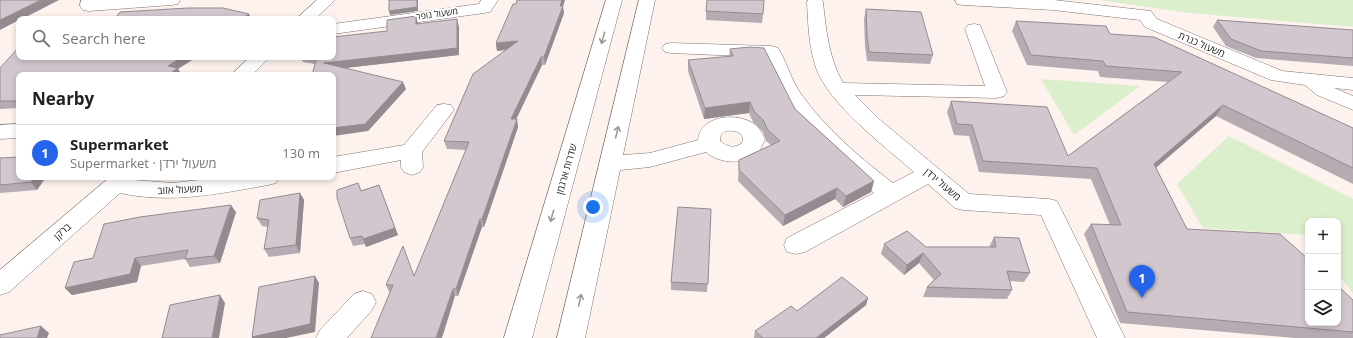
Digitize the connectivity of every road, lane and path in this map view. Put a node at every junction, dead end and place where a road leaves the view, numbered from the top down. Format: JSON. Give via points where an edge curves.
{"nodes":[{"id":1,"x":89,"y":0,"type":"edge"},
{"id":2,"x":162,"y":0,"type":"edge"},
{"id":3,"x":172,"y":0,"type":"edge"},
{"id":4,"x":327,"y":0,"type":"edge"},
{"id":5,"x":490,"y":0,"type":"edge"},
{"id":6,"x":614,"y":0,"type":"edge"},
{"id":7,"x":647,"y":0,"type":"edge"},
{"id":8,"x":963,"y":0,"type":"edge"},
{"id":9,"x":815,"y":2,"type":"dead end"},
{"id":10,"x":1053,"y":3,"type":"edge"},
{"id":11,"x":308,"y":16,"type":"edge"},
{"id":12,"x":336,"y":29,"type":"edge"},
{"id":13,"x":974,"y":29,"type":"dead end"},
{"id":14,"x":671,"y":48,"type":"dead end"},
{"id":15,"x":258,"y":60,"type":"edge"},
{"id":16,"x":244,"y":72,"type":"edge"},
{"id":17,"x":1309,"y":79,"type":"junction"},
{"id":18,"x":1353,"y":84,"type":"edge"},
{"id":19,"x":838,"y":89,"type":"junction"},
{"id":20,"x":1353,"y":104,"type":"edge"},
{"id":21,"x":444,"y":110,"type":"dead end"},
{"id":22,"x":16,"y":131,"type":"edge"},
{"id":23,"x":0,"y":132,"type":"edge"},
{"id":24,"x":710,"y":144,"type":"dead end"},
{"id":25,"x":610,"y":163,"type":"junction"},
{"id":26,"x":336,"y":165,"type":"edge"},
{"id":27,"x":930,"y":173,"type":"junction"},
{"id":28,"x":120,"y":180,"type":"edge"},
{"id":29,"x":251,"y":180,"type":"edge"},
{"id":30,"x":891,"y":194,"type":"junction"},
{"id":31,"x":796,"y":245,"type":"dead end"},
{"id":32,"x":0,"y":285,"type":"edge"},
{"id":33,"x":363,"y":302,"type":"dead end"},
{"id":34,"x":330,"y":338,"type":"edge"},
{"id":35,"x":518,"y":338,"type":"edge"},
{"id":36,"x":571,"y":338,"type":"edge"},
{"id":37,"x":1111,"y":338,"type":"edge"}],
"edges":[{"from":1,"to":2,"type":"street","via":[[89,6]]},
{"from":2,"to":3,"type":"street"},
{"from":4,"to":11,"type":"street"},
{"from":5,"to":12,"type":"street","name":"משעול נופר","via":[[484,8]]},
{"from":6,"to":35,"type":"street","name":"שדרות ארגמן","one_way":true},
{"from":25,"to":7,"type":"street","one_way":true},
{"from":8,"to":10,"type":"street","name":"משעול כנרת"},
{"from":9,"to":19,"type":"street","name":"משעול ירדן","via":[[822,59]]},
{"from":10,"to":17,"type":"street","name":"משעול כנרת","via":[[1145,16],[1151,23],[1278,76]]},
{"from":13,"to":19,"type":"street","via":[[997,92]]},
{"from":14,"to":30,"type":"street","via":[[771,52],[784,85],[810,120],[845,156]]},
{"from":15,"to":16,"type":"street"},
{"from":17,"to":18,"type":"street","name":"משעול כנרת"},
{"from":17,"to":20,"type":"street","via":[[1324,91]]},
{"from":19,"to":27,"type":"street","name":"משעול ירדן","via":[[867,120]]},
{"from":21,"to":26,"type":"street","via":[[411,159]]},
{"from":22,"to":23,"type":"street"},
{"from":24,"to":25,"type":"street","via":[[650,160]]},
{"from":36,"to":25,"type":"street","one_way":true},
{"from":27,"to":30,"type":"street"},
{"from":27,"to":37,"type":"street","name":"משעול ירדן","via":[[963,202],[1049,207]]},
{"from":28,"to":29,"type":"street","name":"משעול אזוב","via":[[142,190],[175,191]]},
{"from":28,"to":32,"type":"street","name":"ברקן"},
{"from":30,"to":31,"type":"street"},
{"from":33,"to":34,"type":"street"}]}
